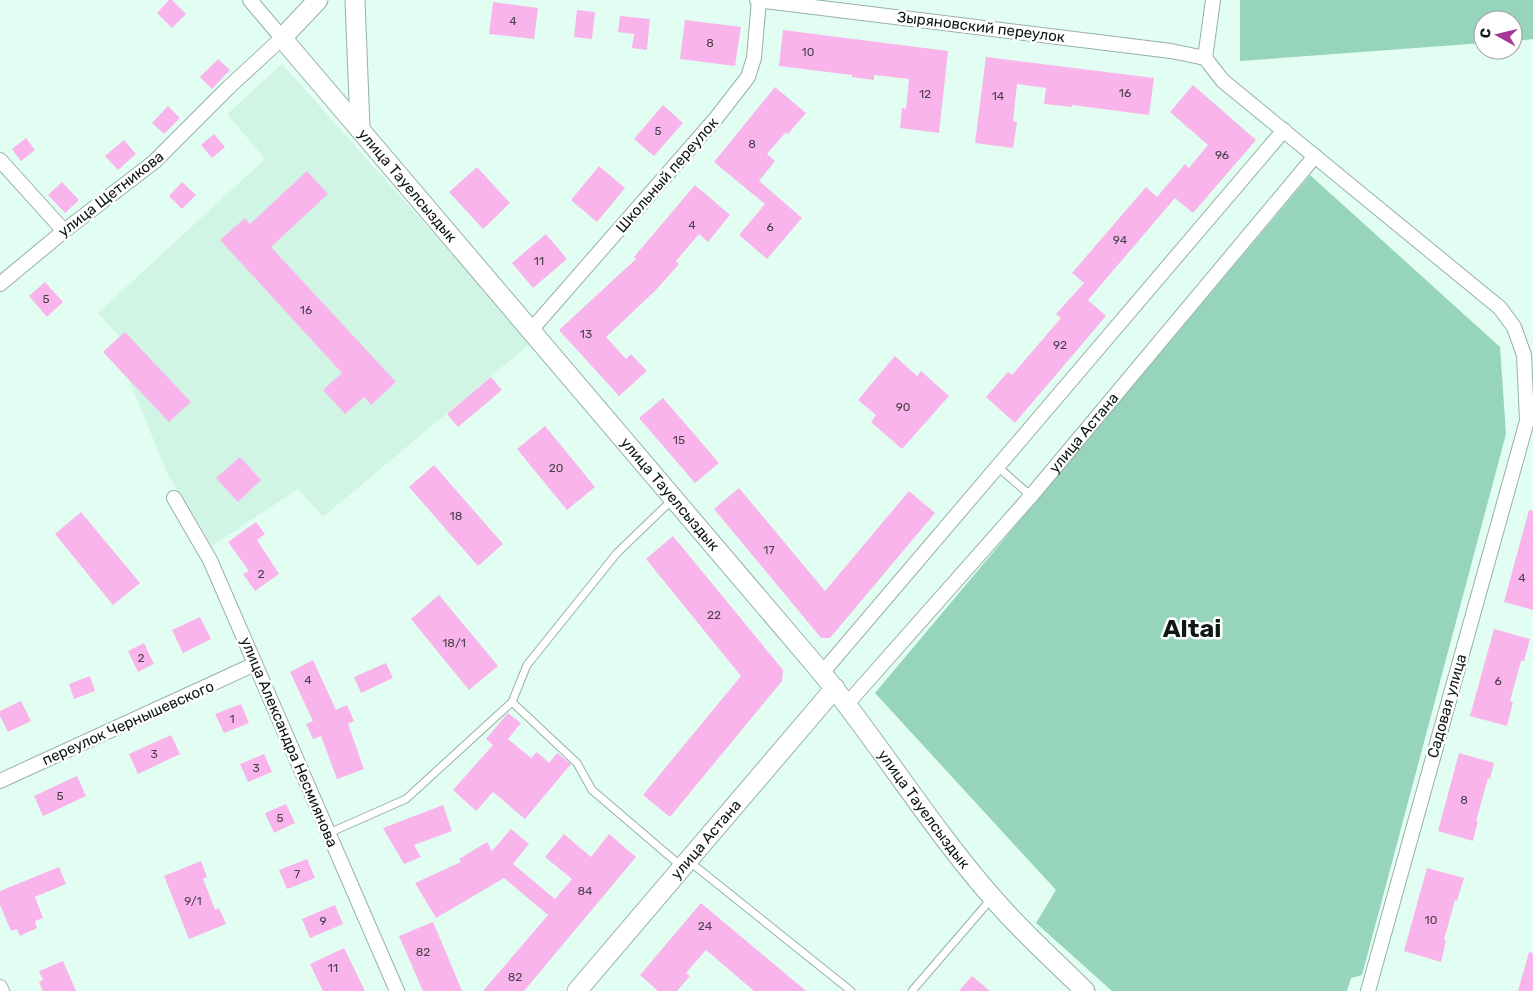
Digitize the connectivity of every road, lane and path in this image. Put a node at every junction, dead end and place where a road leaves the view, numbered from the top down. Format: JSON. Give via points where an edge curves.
{"nodes":[{"id":1,"x":250,"y":0,"type":"edge"},
{"id":2,"x":318,"y":0,"type":"edge"},
{"id":3,"x":355,"y":0,"type":"edge"},
{"id":4,"x":758,"y":0,"type":"edge"},
{"id":5,"x":1213,"y":0,"type":"edge"},
{"id":6,"x":282,"y":38,"type":"junction"},
{"id":7,"x":1205,"y":58,"type":"junction"},
{"id":8,"x":360,"y":127,"type":"junction"},
{"id":9,"x":1284,"y":130,"type":"junction"},
{"id":10,"x":1315,"y":156,"type":"junction"},
{"id":11,"x":0,"y":160,"type":"edge"},
{"id":12,"x":64,"y":231,"type":"junction"},
{"id":13,"x":0,"y":284,"type":"edge"},
{"id":14,"x":532,"y":329,"type":"junction"},
{"id":15,"x":1529,"y":354,"type":"edge"},
{"id":16,"x":1530,"y":421,"type":"edge"},
{"id":17,"x":998,"y":467,"type":"junction"},
{"id":18,"x":1031,"y":496,"type":"junction"},
{"id":19,"x":174,"y":498,"type":"dead end"},
{"id":20,"x":674,"y":498,"type":"junction"},
{"id":21,"x":255,"y":664,"type":"junction"},
{"id":22,"x":822,"y":673,"type":"junction"},
{"id":23,"x":835,"y":688,"type":"junction"},
{"id":24,"x":512,"y":702,"type":"junction"},
{"id":25,"x":847,"y":704,"type":"junction"},
{"id":26,"x":0,"y":781,"type":"edge"},
{"id":27,"x":329,"y":833,"type":"junction"},
{"id":28,"x":685,"y":864,"type":"junction"},
{"id":29,"x":992,"y":898,"type":"junction"},
{"id":30,"x":0,"y":987,"type":"edge"},
{"id":31,"x":2,"y":991,"type":"edge"},
{"id":32,"x":397,"y":991,"type":"edge"},
{"id":33,"x":577,"y":991,"type":"edge"},
{"id":34,"x":852,"y":991,"type":"edge"},
{"id":35,"x":912,"y":991,"type":"edge"},
{"id":36,"x":1085,"y":991,"type":"edge"},
{"id":37,"x":1368,"y":991,"type":"edge"}],
"edges":[{"from":1,"to":6,"type":"street","name":"улица Тауелсыздык"},
{"from":2,"to":6,"type":"street"},
{"from":3,"to":8,"type":"street"},
{"from":4,"to":7,"type":"street","name":"Зыряновский переулок","via":[[1171,51]]},
{"from":4,"to":14,"type":"street","name":"Школьный переулок","via":[[754,58],[748,77]]},
{"from":5,"to":7,"type":"street"},
{"from":6,"to":8,"type":"street","name":"улица Тауелсыздык"},
{"from":6,"to":12,"type":"street","name":"улица Щетникова","via":[[154,162]]},
{"from":7,"to":9,"type":"street","name":"Садовая улица","via":[[1223,81]]},
{"from":8,"to":14,"type":"street","name":"улица Тауелсыздык"},
{"from":9,"to":10,"type":"street","name":"Садовая улица"},
{"from":9,"to":17,"type":"street"},
{"from":10,"to":15,"type":"street","name":"Садовая улица","via":[[1500,308]]},
{"from":10,"to":18,"type":"street","name":"улица Астана"},
{"from":11,"to":12,"type":"street"},
{"from":12,"to":13,"type":"street","name":"улица Щетникова"},
{"from":14,"to":20,"type":"street","name":"улица Тауелсыздык"},
{"from":15,"to":16,"type":"street","name":"Садовая улица"},
{"from":16,"to":37,"type":"street","name":"Садовая улица"},
{"from":17,"to":18,"type":"lane"},
{"from":17,"to":22,"type":"street"},
{"from":18,"to":25,"type":"street","name":"улица Астана"},
{"from":19,"to":21,"type":"street","name":"улица Александра Несмиянова","via":[[210,560]]},
{"from":20,"to":22,"type":"street","name":"улица Тауелсыздык"},
{"from":20,"to":24,"type":"lane","via":[[617,553],[538,651],[527,666]]},
{"from":21,"to":26,"type":"street","name":"переулок Чернышевского"},
{"from":21,"to":27,"type":"street","name":"улица Александра Несмиянова"},
{"from":22,"to":23,"type":"street","name":"улица Тауелсыздык"},
{"from":23,"to":25,"type":"street","name":"улица Тауелсыздык"},
{"from":23,"to":28,"type":"street","name":"улица Астана"},
{"from":24,"to":27,"type":"lane","via":[[406,799]]},
{"from":24,"to":28,"type":"lane","via":[[577,763],[592,790]]},
{"from":25,"to":29,"type":"street","name":"улица Тауелсыздык"},
{"from":27,"to":32,"type":"street","name":"улица Александра Несмиянова"},
{"from":28,"to":33,"type":"street","name":"улица Астана"},
{"from":28,"to":34,"type":"lane"},
{"from":29,"to":35,"type":"lane"},
{"from":29,"to":36,"type":"street","name":"улица Тауелсыздык"},
{"from":30,"to":31,"type":"street"}]}
